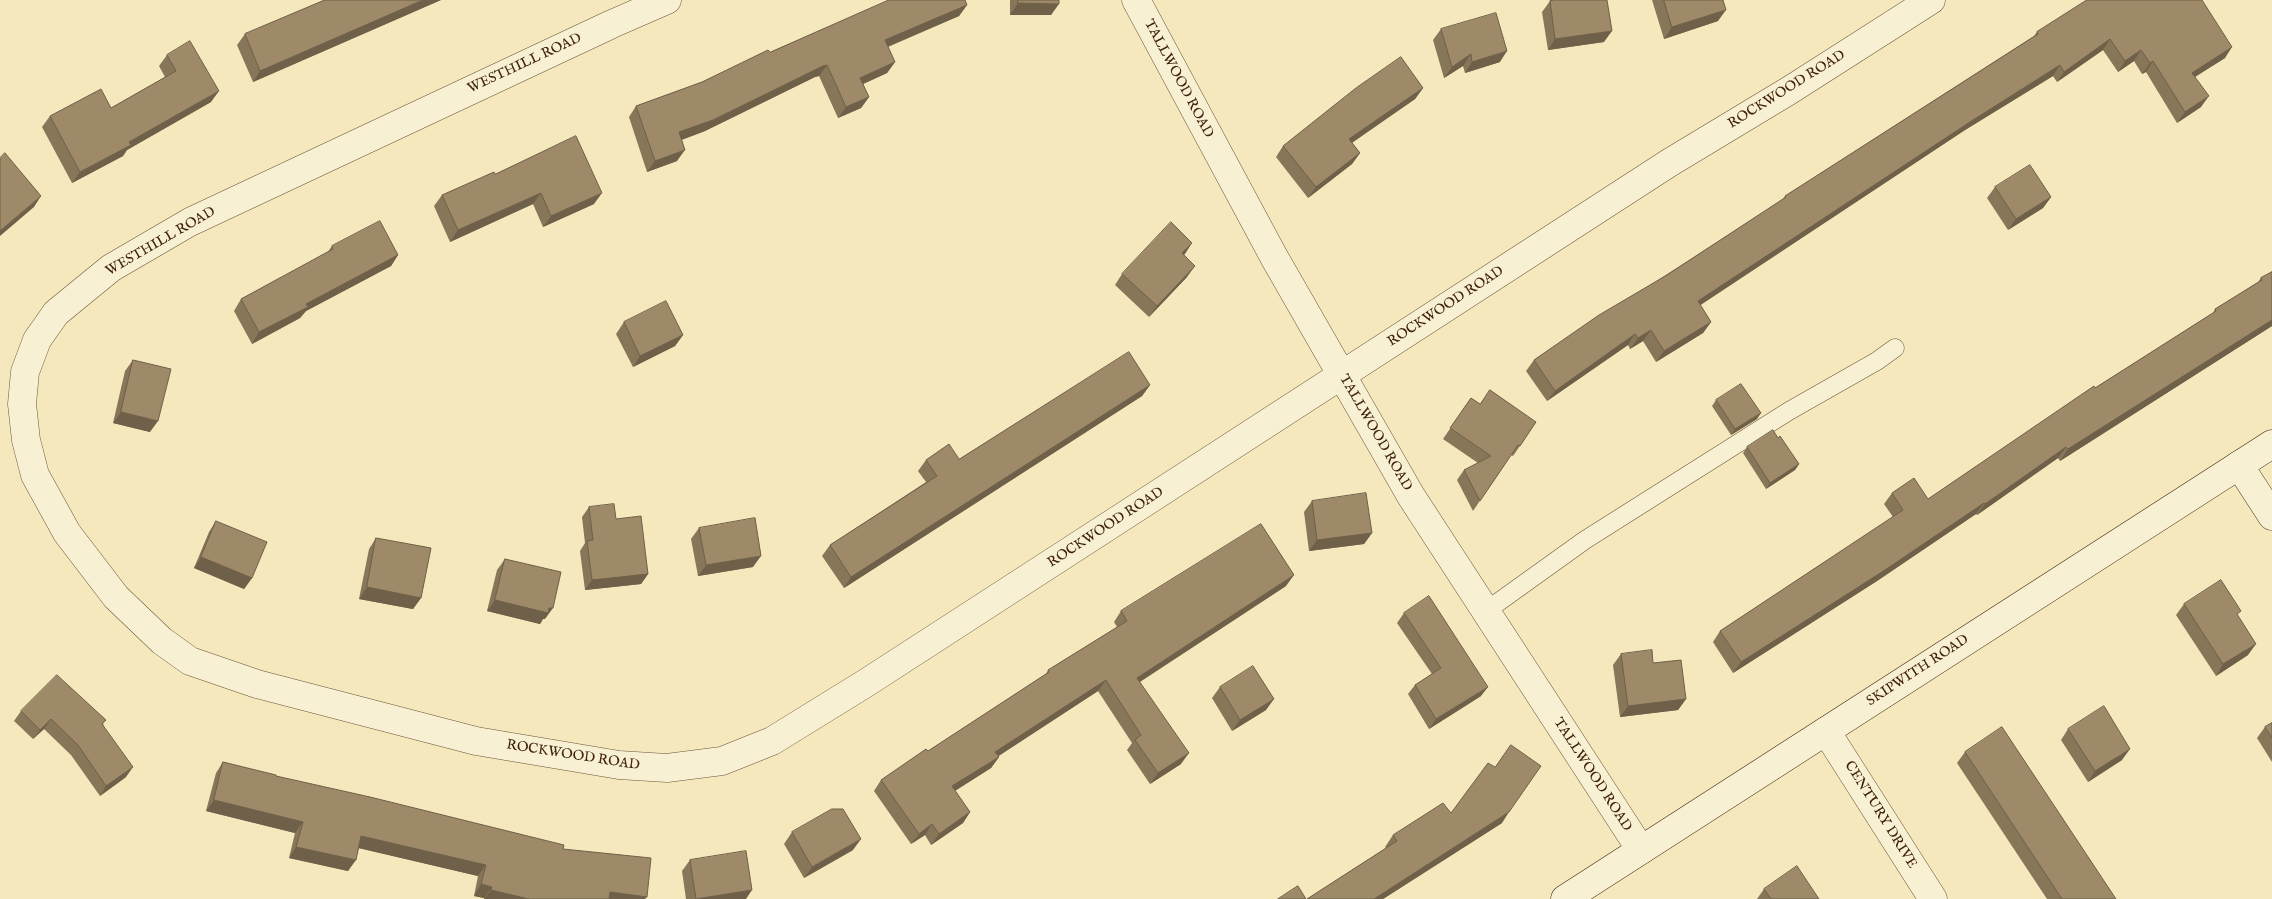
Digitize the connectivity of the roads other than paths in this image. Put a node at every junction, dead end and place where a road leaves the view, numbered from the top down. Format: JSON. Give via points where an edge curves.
{"nodes":[{"id":1,"x":667,"y":0,"type":"edge"},
{"id":2,"x":1136,"y":0,"type":"edge"},
{"id":3,"x":1931,"y":0,"type":"edge"},
{"id":4,"x":1896,"y":348,"type":"dead end"},
{"id":5,"x":1341,"y":375,"type":"junction"},
{"id":6,"x":2272,"y":444,"type":"edge"},
{"id":7,"x":2239,"y":465,"type":"junction"},
{"id":8,"x":2272,"y":516,"type":"edge"},
{"id":9,"x":1486,"y":611,"type":"junction"},
{"id":10,"x":205,"y":667,"type":"joint"},
{"id":11,"x":1826,"y":731,"type":"junction"},
{"id":12,"x":1641,"y":850,"type":"junction"},
{"id":13,"x":1565,"y":899,"type":"edge"},
{"id":14,"x":1934,"y":899,"type":"edge"}],
"edges":[{"from":1,"to":10,"type":"street","name":"WESTHILL ROAD","via":[[190,222],[111,268],[56,313],[37,340],[25,372],[22,404],[35,475],[67,533],[116,597],[162,641],[190,662]]},
{"from":2,"to":5,"type":"street","name":"TALLWOOD ROAD"},
{"from":3,"to":5,"type":"street","name":"ROCKWOOD ROAD","via":[[1669,163]]},
{"from":4,"to":9,"type":"lane","via":[[1585,540]]},
{"from":5,"to":9,"type":"street","name":"TALLWOOD ROAD","via":[[1412,496]]},
{"from":5,"to":10,"type":"street","name":"ROCKWOOD ROAD","via":[[866,683],[772,741],[722,761],[667,768],[619,766],[476,741],[257,684]]},
{"from":6,"to":7,"type":"street","name":"SKIPWITH ROAD"},
{"from":7,"to":8,"type":"street"},
{"from":7,"to":11,"type":"street","name":"SKIPWITH ROAD"},
{"from":9,"to":12,"type":"street","name":"TALLWOOD ROAD"},
{"from":11,"to":12,"type":"street","name":"SKIPWITH ROAD"},
{"from":11,"to":14,"type":"street","name":"CENTURY DRIVE"},
{"from":12,"to":13,"type":"street","name":"SKIPWITH ROAD"}]}
